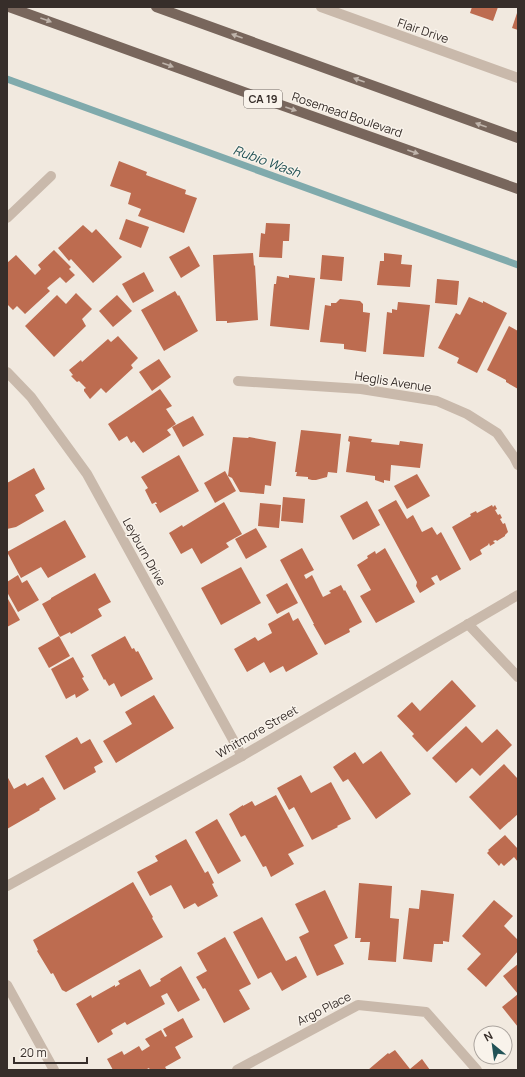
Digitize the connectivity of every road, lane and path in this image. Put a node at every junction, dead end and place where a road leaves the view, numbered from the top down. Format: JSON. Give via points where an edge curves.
{"nodes":[{"id":1,"x":10,"y":7,"type":"edge"},
{"id":2,"x":156,"y":7,"type":"edge"},
{"id":3,"x":321,"y":7,"type":"edge"},
{"id":4,"x":518,"y":78,"type":"edge"},
{"id":5,"x":518,"y":138,"type":"edge"},
{"id":6,"x":51,"y":176,"type":"dead end"},
{"id":7,"x":518,"y":189,"type":"edge"},
{"id":8,"x":7,"y":218,"type":"edge"},
{"id":9,"x":7,"y":372,"type":"edge"},
{"id":10,"x":238,"y":381,"type":"dead end"},
{"id":11,"x":518,"y":465,"type":"edge"},
{"id":12,"x":518,"y":596,"type":"edge"},
{"id":13,"x":468,"y":624,"type":"junction"},
{"id":14,"x":518,"y":677,"type":"edge"},
{"id":15,"x":242,"y":756,"type":"junction"},
{"id":16,"x":7,"y":886,"type":"edge"},
{"id":17,"x":7,"y":985,"type":"edge"},
{"id":18,"x":54,"y":1070,"type":"edge"},
{"id":19,"x":237,"y":1070,"type":"edge"},
{"id":20,"x":477,"y":1070,"type":"edge"}],
"edges":[{"from":1,"to":7,"type":"main road","name":"Rosemead Boulevard","number":"CA 19","one_way":true},
{"from":5,"to":2,"type":"main road","one_way":true},
{"from":3,"to":4,"type":"street","name":"Flair Drive"},
{"from":6,"to":8,"type":"street"},
{"from":9,"to":15,"type":"street","name":"Leyburn Drive","via":[[31,397],[86,474]]},
{"from":10,"to":11,"type":"street","name":"Heglis Avenue","via":[[361,388],[437,401],[467,414],[497,433]]},
{"from":12,"to":13,"type":"street","name":"Whitmore Street"},
{"from":13,"to":14,"type":"street"},
{"from":13,"to":15,"type":"street","name":"Whitmore Street"},
{"from":15,"to":16,"type":"street","name":"Whitmore Street"},
{"from":17,"to":18,"type":"street"},
{"from":19,"to":20,"type":"street","name":"Argo Place","via":[[358,1005],[426,1012]]}]}
